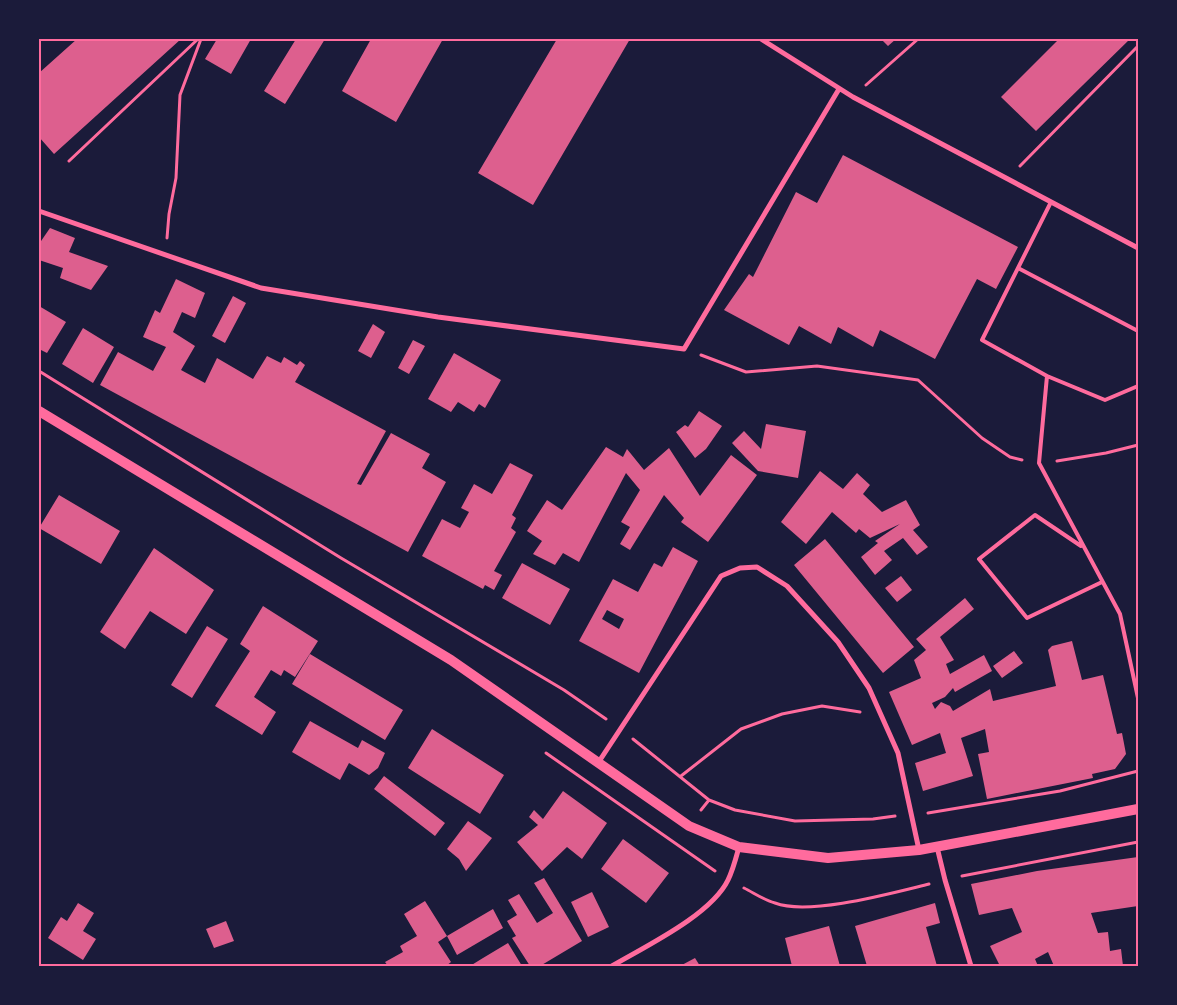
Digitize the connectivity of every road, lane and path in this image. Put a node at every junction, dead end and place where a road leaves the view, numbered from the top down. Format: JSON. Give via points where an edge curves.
{"nodes":[{"id":1,"x":200,"y":39,"type":"edge"},
{"id":2,"x":761,"y":39,"type":"edge"},
{"id":3,"x":918,"y":39,"type":"edge"},
{"id":4,"x":1138,"y":46,"type":"edge"},
{"id":5,"x":839,"y":89,"type":"junction"},
{"id":6,"x":853,"y":97,"type":"junction"},
{"id":7,"x":69,"y":161,"type":"dead end"},
{"id":8,"x":1007,"y":179,"type":"junction"},
{"id":9,"x":1051,"y":202,"type":"junction"},
{"id":10,"x":39,"y":211,"type":"edge"},
{"id":11,"x":1138,"y":248,"type":"edge"},
{"id":12,"x":166,"y":256,"type":"junction"},
{"id":13,"x":1018,"y":268,"type":"junction"},
{"id":14,"x":1138,"y":331,"type":"edge"},
{"id":15,"x":684,"y":349,"type":"junction"},
{"id":16,"x":39,"y":371,"type":"edge"},
{"id":17,"x":1047,"y":376,"type":"junction"},
{"id":18,"x":1138,"y":386,"type":"edge"},
{"id":19,"x":39,"y":411,"type":"edge"},
{"id":20,"x":1138,"y":445,"type":"edge"},
{"id":21,"x":1039,"y":464,"type":"junction"},
{"id":22,"x":1082,"y":547,"type":"junction"},
{"id":23,"x":1102,"y":582,"type":"junction"},
{"id":24,"x":1138,"y":698,"type":"edge"},
{"id":25,"x":881,"y":715,"type":"junction"},
{"id":26,"x":620,"y":730,"type":"junction"},
{"id":27,"x":598,"y":764,"type":"junction"},
{"id":28,"x":1138,"y":771,"type":"edge"},
{"id":29,"x":681,"y":776,"type":"junction"},
{"id":30,"x":1138,"y":809,"type":"edge"},
{"id":31,"x":910,"y":814,"type":"junction"},
{"id":32,"x":739,"y":847,"type":"junction"},
{"id":33,"x":937,"y":847,"type":"junction"},
{"id":34,"x":919,"y":850,"type":"junction"},
{"id":35,"x":612,"y":966,"type":"edge"},
{"id":36,"x":971,"y":966,"type":"edge"}],
"edges":[{"from":1,"to":7,"type":"path"},
{"from":1,"to":12,"type":"path","via":[[180,95],[176,178]]},
{"from":2,"to":5,"type":"street"},
{"from":3,"to":6,"type":"path"},
{"from":4,"to":8,"type":"path"},
{"from":5,"to":6,"type":"street"},
{"from":5,"to":15,"type":"street"},
{"from":6,"to":8,"type":"street"},
{"from":8,"to":9,"type":"street"},
{"from":9,"to":11,"type":"street"},
{"from":9,"to":13,"type":"lane"},
{"from":10,"to":12,"type":"street"},
{"from":12,"to":15,"type":"street","via":[[261,288],[438,317]]},
{"from":13,"to":14,"type":"lane"},
{"from":13,"to":17,"type":"lane","via":[[982,340]]},
{"from":15,"to":21,"type":"path","via":[[746,372],[817,366],[918,380],[982,438],[1010,457]]},
{"from":16,"to":26,"type":"path","via":[[341,558],[564,690]]},
{"from":17,"to":18,"type":"lane","via":[[1105,400]]},
{"from":17,"to":21,"type":"lane"},
{"from":19,"to":27,"type":"main road","via":[[450,660]]},
{"from":20,"to":21,"type":"path"},
{"from":21,"to":22,"type":"lane"},
{"from":22,"to":23,"type":"lane"},
{"from":22,"to":23,"type":"lane","via":[[1035,516],[979,559],[1027,618]]},
{"from":23,"to":24,"type":"lane","via":[[1120,614]]},
{"from":25,"to":26,"type":"street","via":[[869,688],[838,642],[787,586],[757,567],[740,568],[721,576]]},
{"from":25,"to":29,"type":"path","via":[[822,706],[782,714],[741,729]]},
{"from":25,"to":31,"type":"street","via":[[898,753]]},
{"from":26,"to":27,"type":"street"},
{"from":26,"to":29,"type":"path"},
{"from":27,"to":32,"type":"main road","via":[[689,826]]},
{"from":28,"to":31,"type":"path","via":[[1060,792]]},
{"from":29,"to":31,"type":"path","via":[[708,800],[735,810],[795,821],[873,819]]},
{"from":30,"to":33,"type":"main road"},
{"from":31,"to":34,"type":"street"},
{"from":32,"to":34,"type":"main road","via":[[828,858]]},
{"from":32,"to":35,"type":"street","via":[[729,880],[713,901],[695,916]]},
{"from":33,"to":34,"type":"main road"},
{"from":33,"to":36,"type":"street"}]}
